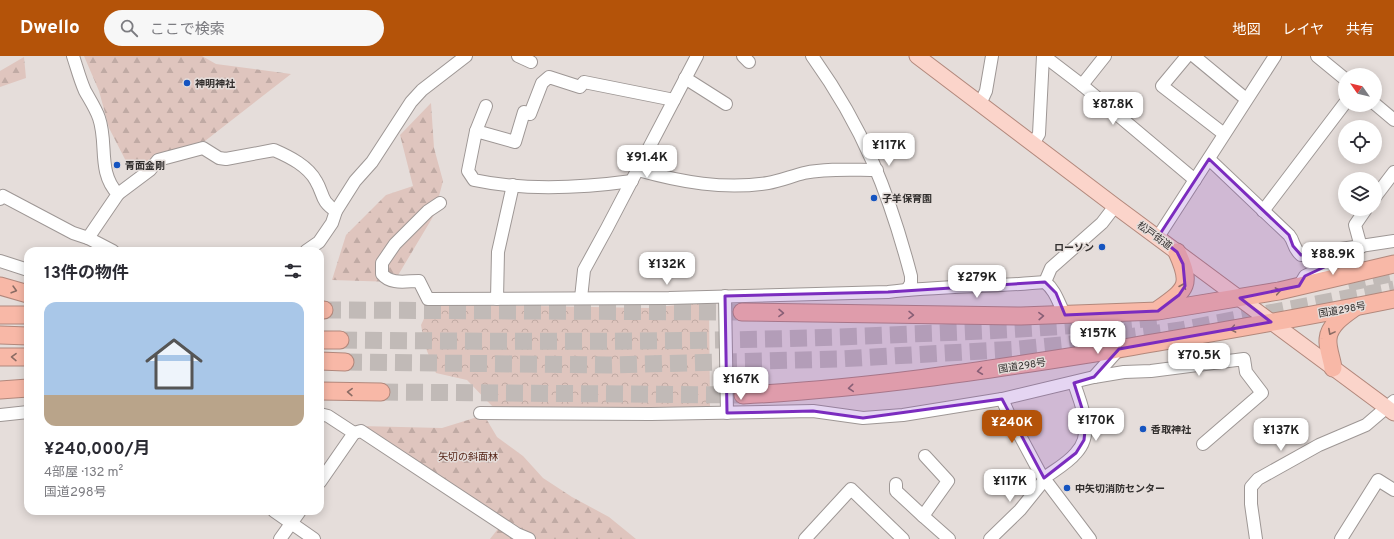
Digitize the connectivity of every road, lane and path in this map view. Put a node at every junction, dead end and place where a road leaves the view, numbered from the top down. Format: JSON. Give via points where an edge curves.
{"nodes":[{"id":1,"x":73,"y":56,"type":"edge"},
{"id":2,"x":466,"y":56,"type":"edge"},
{"id":3,"x":518,"y":56,"type":"edge"},
{"id":4,"x":697,"y":56,"type":"edge"},
{"id":5,"x":812,"y":56,"type":"edge"},
{"id":6,"x":917,"y":56,"type":"edge"},
{"id":7,"x":992,"y":56,"type":"edge"},
{"id":8,"x":1044,"y":56,"type":"edge"},
{"id":9,"x":1105,"y":56,"type":"edge"},
{"id":10,"x":1186,"y":56,"type":"edge"},
{"id":11,"x":1194,"y":56,"type":"edge"},
{"id":12,"x":1275,"y":56,"type":"edge"},
{"id":13,"x":1317,"y":56,"type":"edge"},
{"id":14,"x":531,"y":62,"type":"dead end"},
{"id":15,"x":1338,"y":73,"type":"edge"},
{"id":16,"x":686,"y":78,"type":"junction"},
{"id":17,"x":1082,"y":85,"type":"junction"},
{"id":18,"x":674,"y":100,"type":"junction"},
{"id":19,"x":1246,"y":100,"type":"junction"},
{"id":20,"x":726,"y":104,"type":"dead end"},
{"id":21,"x":980,"y":104,"type":"junction"},
{"id":22,"x":486,"y":106,"type":"dead end"},
{"id":23,"x":1382,"y":110,"type":"edge"},
{"id":24,"x":1338,"y":112,"type":"edge"},
{"id":25,"x":1394,"y":119,"type":"edge"},
{"id":26,"x":476,"y":132,"type":"junction"},
{"id":27,"x":1224,"y":134,"type":"junction"},
{"id":28,"x":1033,"y":144,"type":"junction"},
{"id":29,"x":1209,"y":159,"type":"junction"},
{"id":30,"x":638,"y":170,"type":"junction"},
{"id":31,"x":877,"y":170,"type":"junction"},
{"id":32,"x":1394,"y":172,"type":"edge"},
{"id":33,"x":1195,"y":180,"type":"junction"},
{"id":34,"x":632,"y":182,"type":"junction"},
{"id":35,"x":513,"y":185,"type":"junction"},
{"id":36,"x":1382,"y":188,"type":"edge"},
{"id":37,"x":118,"y":194,"type":"junction"},
{"id":38,"x":1,"y":198,"type":"edge"},
{"id":39,"x":440,"y":203,"type":"dead end"},
{"id":40,"x":1115,"y":206,"type":"junction"},
{"id":41,"x":336,"y":211,"type":"junction"},
{"id":42,"x":1263,"y":211,"type":"junction"},
{"id":43,"x":1361,"y":216,"type":"edge"},
{"id":44,"x":1158,"y":237,"type":"junction"},
{"id":45,"x":88,"y":238,"type":"junction"},
{"id":46,"x":1394,"y":241,"type":"edge"},
{"id":47,"x":1360,"y":246,"type":"junction"},
{"id":48,"x":105,"y":247,"type":"edge"},
{"id":49,"x":312,"y":247,"type":"edge"},
{"id":50,"x":1341,"y":249,"type":"junction"},
{"id":51,"x":1177,"y":252,"type":"junction"},
{"id":52,"x":0,"y":261,"type":"edge"},
{"id":53,"x":1394,"y":264,"type":"edge"},
{"id":54,"x":24,"y":269,"type":"edge"},
{"id":55,"x":1045,"y":282,"type":"junction"},
{"id":56,"x":0,"y":286,"type":"edge"},
{"id":57,"x":1299,"y":286,"type":"junction"},
{"id":58,"x":907,"y":290,"type":"junction"},
{"id":59,"x":24,"y":293,"type":"edge"},
{"id":60,"x":725,"y":296,"type":"junction"},
{"id":61,"x":581,"y":298,"type":"junction"},
{"id":62,"x":1240,"y":298,"type":"junction"},
{"id":63,"x":498,"y":299,"type":"junction"},
{"id":64,"x":1394,"y":299,"type":"edge"},
{"id":65,"x":1356,"y":307,"type":"junction"},
{"id":66,"x":1158,"y":310,"type":"junction"},
{"id":67,"x":742,"y":312,"type":"tunnel mouth"},
{"id":68,"x":0,"y":315,"type":"edge"},
{"id":69,"x":24,"y":315,"type":"edge"},
{"id":70,"x":1065,"y":315,"type":"junction"},
{"id":71,"x":1271,"y":322,"type":"junction"},
{"id":72,"x":0,"y":335,"type":"edge"},
{"id":73,"x":24,"y":336,"type":"edge"},
{"id":74,"x":324,"y":340,"type":"edge"},
{"id":75,"x":340,"y":340,"type":"tunnel mouth"},
{"id":76,"x":1119,"y":349,"type":"junction"},
{"id":77,"x":0,"y":357,"type":"edge"},
{"id":78,"x":24,"y":357,"type":"edge"},
{"id":79,"x":324,"y":361,"type":"edge"},
{"id":80,"x":345,"y":362,"type":"tunnel mouth"},
{"id":81,"x":1333,"y":368,"type":"junction"},
{"id":82,"x":1094,"y":377,"type":"junction"},
{"id":83,"x":0,"y":381,"type":"edge"},
{"id":84,"x":1074,"y":383,"type":"junction"},
{"id":85,"x":24,"y":385,"type":"edge"},
{"id":86,"x":24,"y":386,"type":"edge"},
{"id":87,"x":0,"y":390,"type":"edge"},
{"id":88,"x":324,"y":391,"type":"edge"},
{"id":89,"x":381,"y":392,"type":"tunnel mouth"},
{"id":90,"x":743,"y":395,"type":"tunnel mouth"},
{"id":91,"x":1002,"y":399,"type":"junction"},
{"id":92,"x":1391,"y":407,"type":"edge"},
{"id":93,"x":24,"y":412,"type":"edge"},
{"id":94,"x":480,"y":413,"type":"dead end"},
{"id":95,"x":727,"y":413,"type":"junction"},
{"id":96,"x":0,"y":415,"type":"edge"},
{"id":97,"x":324,"y":415,"type":"edge"},
{"id":98,"x":354,"y":433,"type":"junction"},
{"id":99,"x":1204,"y":444,"type":"dead end"},
{"id":100,"x":924,"y":456,"type":"dead end"},
{"id":101,"x":324,"y":476,"type":"edge"},
{"id":102,"x":1045,"y":479,"type":"junction"},
{"id":103,"x":896,"y":484,"type":"dead end"},
{"id":104,"x":1394,"y":490,"type":"edge"},
{"id":105,"x":280,"y":515,"type":"edge"},
{"id":106,"x":297,"y":515,"type":"edge"},
{"id":107,"x":923,"y":516,"type":"junction"},
{"id":108,"x":291,"y":523,"type":"junction"},
{"id":109,"x":280,"y":539,"type":"edge"},
{"id":110,"x":314,"y":539,"type":"edge"},
{"id":111,"x":529,"y":539,"type":"edge"},
{"id":112,"x":805,"y":539,"type":"edge"},
{"id":113,"x":903,"y":539,"type":"edge"},
{"id":114,"x":949,"y":539,"type":"edge"},
{"id":115,"x":990,"y":539,"type":"edge"},
{"id":116,"x":1090,"y":539,"type":"edge"},
{"id":117,"x":1256,"y":539,"type":"edge"},
{"id":118,"x":1340,"y":539,"type":"edge"}],
"edges":[{"from":1,"to":37,"type":"street","via":[[99,119],[107,177]]},
{"from":2,"to":41,"type":"street","via":[[422,90],[411,102],[384,145]]},
{"from":3,"to":14,"type":"street"},
{"from":4,"to":16,"type":"street"},
{"from":5,"to":31,"type":"street","via":[[844,105]]},
{"from":6,"to":21,"type":"main road","name":"松戸街道"},
{"from":7,"to":21,"type":"street","via":[[986,92]]},
{"from":8,"to":17,"type":"street"},
{"from":8,"to":28,"type":"street","via":[[1039,134]]},
{"from":9,"to":17,"type":"street"},
{"from":10,"to":27,"type":"street","via":[[1162,86]]},
{"from":11,"to":19,"type":"street"},
{"from":12,"to":19,"type":"street"},
{"from":13,"to":15,"type":"street"},
{"from":16,"to":18,"type":"street"},
{"from":16,"to":20,"type":"street"},
{"from":17,"to":33,"type":"street"},
{"from":18,"to":26,"type":"street","via":[[584,82],[580,88],[549,77],[542,83],[530,114],[524,112],[515,142]]},
{"from":18,"to":30,"type":"street"},
{"from":19,"to":27,"type":"street"},
{"from":21,"to":28,"type":"main road","name":"松戸街道"},
{"from":22,"to":26,"type":"street"},
{"from":23,"to":25,"type":"street"},
{"from":24,"to":42,"type":"street"},
{"from":26,"to":35,"type":"street","via":[[469,173],[474,180]]},
{"from":27,"to":29,"type":"street"},
{"from":28,"to":40,"type":"main road","name":"松戸街道"},
{"from":29,"to":33,"type":"street"},
{"from":29,"to":42,"type":"street"},
{"from":30,"to":31,"type":"street","via":[[698,184],[768,183],[812,172]]},
{"from":30,"to":34,"type":"street"},
{"from":31,"to":58,"type":"street","via":[[892,210],[911,276]]},
{"from":32,"to":36,"type":"street"},
{"from":33,"to":44,"type":"street"},
{"from":34,"to":35,"type":"street","via":[[588,187]]},
{"from":34,"to":61,"type":"street","via":[[584,270]]},
{"from":35,"to":63,"type":"street","via":[[498,252]]},
{"from":37,"to":41,"type":"street","via":[[150,170],[158,160],[203,148],[219,158],[226,159],[274,150],[306,168],[316,180],[321,195]]},
{"from":37,"to":45,"type":"street"},
{"from":38,"to":45,"type":"street"},
{"from":39,"to":63,"type":"street","via":[[406,232],[382,263],[382,274],[390,281],[419,281],[428,299]]},
{"from":40,"to":44,"type":"main road","name":"松戸街道"},
{"from":40,"to":55,"type":"street","via":[[1102,223],[1051,268]]},
{"from":41,"to":49,"type":"street","via":[[332,223],[319,242]]},
{"from":42,"to":50,"type":"street","via":[[1289,235],[1293,246],[1301,255]]},
{"from":43,"to":47,"type":"street","via":[[1355,225]]},
{"from":44,"to":51,"type":"main road","name":"松戸街道"},
{"from":45,"to":48,"type":"street"},
{"from":46,"to":47,"type":"street"},
{"from":47,"to":50,"type":"street"},
{"from":50,"to":57,"type":"street","via":[[1335,262],[1305,276]]},
{"from":51,"to":62,"type":"main road","name":"松戸街道"},
{"from":66,"to":51,"type":"highway","one_way":true,"via":[[1179,295],[1185,286],[1186,277]]},
{"from":52,"to":54,"type":"street"},
{"from":53,"to":57,"type":"highway"},
{"from":55,"to":58,"type":"street"},
{"from":55,"to":70,"type":"street","via":[[1056,294]]},
{"from":56,"to":59,"type":"highway","one_way":true},
{"from":62,"to":57,"type":"highway","one_way":true},
{"from":58,"to":60,"type":"street"},
{"from":60,"to":61,"type":"street"},
{"from":60,"to":95,"type":"street"},
{"from":61,"to":63,"type":"street"},
{"from":62,"to":66,"type":"highway"},
{"from":62,"to":71,"type":"main road","name":"松戸街道"},
{"from":64,"to":65,"type":"highway","name":"国道298号"},
{"from":65,"to":71,"type":"highway","name":"国道298号"},
{"from":65,"to":81,"type":"highway","one_way":true,"via":[[1340,317],[1329,336]]},
{"from":66,"to":70,"type":"highway"},
{"from":67,"to":70,"type":"highway","one_way":true},
{"from":68,"to":69,"type":"highway"},
{"from":71,"to":76,"type":"highway","name":"国道298号","one_way":true},
{"from":71,"to":81,"type":"main road","name":"松戸街道"},
{"from":72,"to":73,"type":"highway"},
{"from":74,"to":75,"type":"highway"},
{"from":76,"to":82,"type":"street"},
{"from":76,"to":90,"type":"highway","name":"国道298号","one_way":true,"via":[[869,386]]},
{"from":78,"to":77,"type":"highway","one_way":true},
{"from":79,"to":80,"type":"highway"},
{"from":81,"to":92,"type":"main road","name":"松戸街道"},
{"from":82,"to":84,"type":"street"},
{"from":82,"to":99,"type":"street","via":[[1244,359],[1246,372],[1262,393]]},
{"from":83,"to":85,"type":"highway"},
{"from":84,"to":91,"type":"street"},
{"from":84,"to":102,"type":"street","via":[[1086,421],[1084,440],[1076,453]]},
{"from":86,"to":87,"type":"highway"},
{"from":89,"to":88,"type":"highway","one_way":true},
{"from":91,"to":95,"type":"street","via":[[903,415],[863,418],[813,411]]},
{"from":91,"to":102,"type":"street"},
{"from":92,"to":117,"type":"street","via":[[1366,425],[1319,445],[1258,479],[1251,487]]},
{"from":93,"to":96,"type":"street"},
{"from":94,"to":95,"type":"street"},
{"from":97,"to":98,"type":"street"},
{"from":98,"to":101,"type":"street"},
{"from":98,"to":111,"type":"street","via":[[361,431],[517,534]]},
{"from":100,"to":107,"type":"street","via":[[948,481]]},
{"from":102,"to":115,"type":"street","via":[[1020,510]]},
{"from":102,"to":116,"type":"street"},
{"from":103,"to":107,"type":"street","via":[[896,491]]},
{"from":104,"to":118,"type":"street","via":[[1378,480]]},
{"from":105,"to":108,"type":"street"},
{"from":106,"to":108,"type":"street"},
{"from":107,"to":114,"type":"street"},
{"from":108,"to":109,"type":"street"},
{"from":108,"to":110,"type":"street"},
{"from":112,"to":113,"type":"street","via":[[851,489]]}]}
